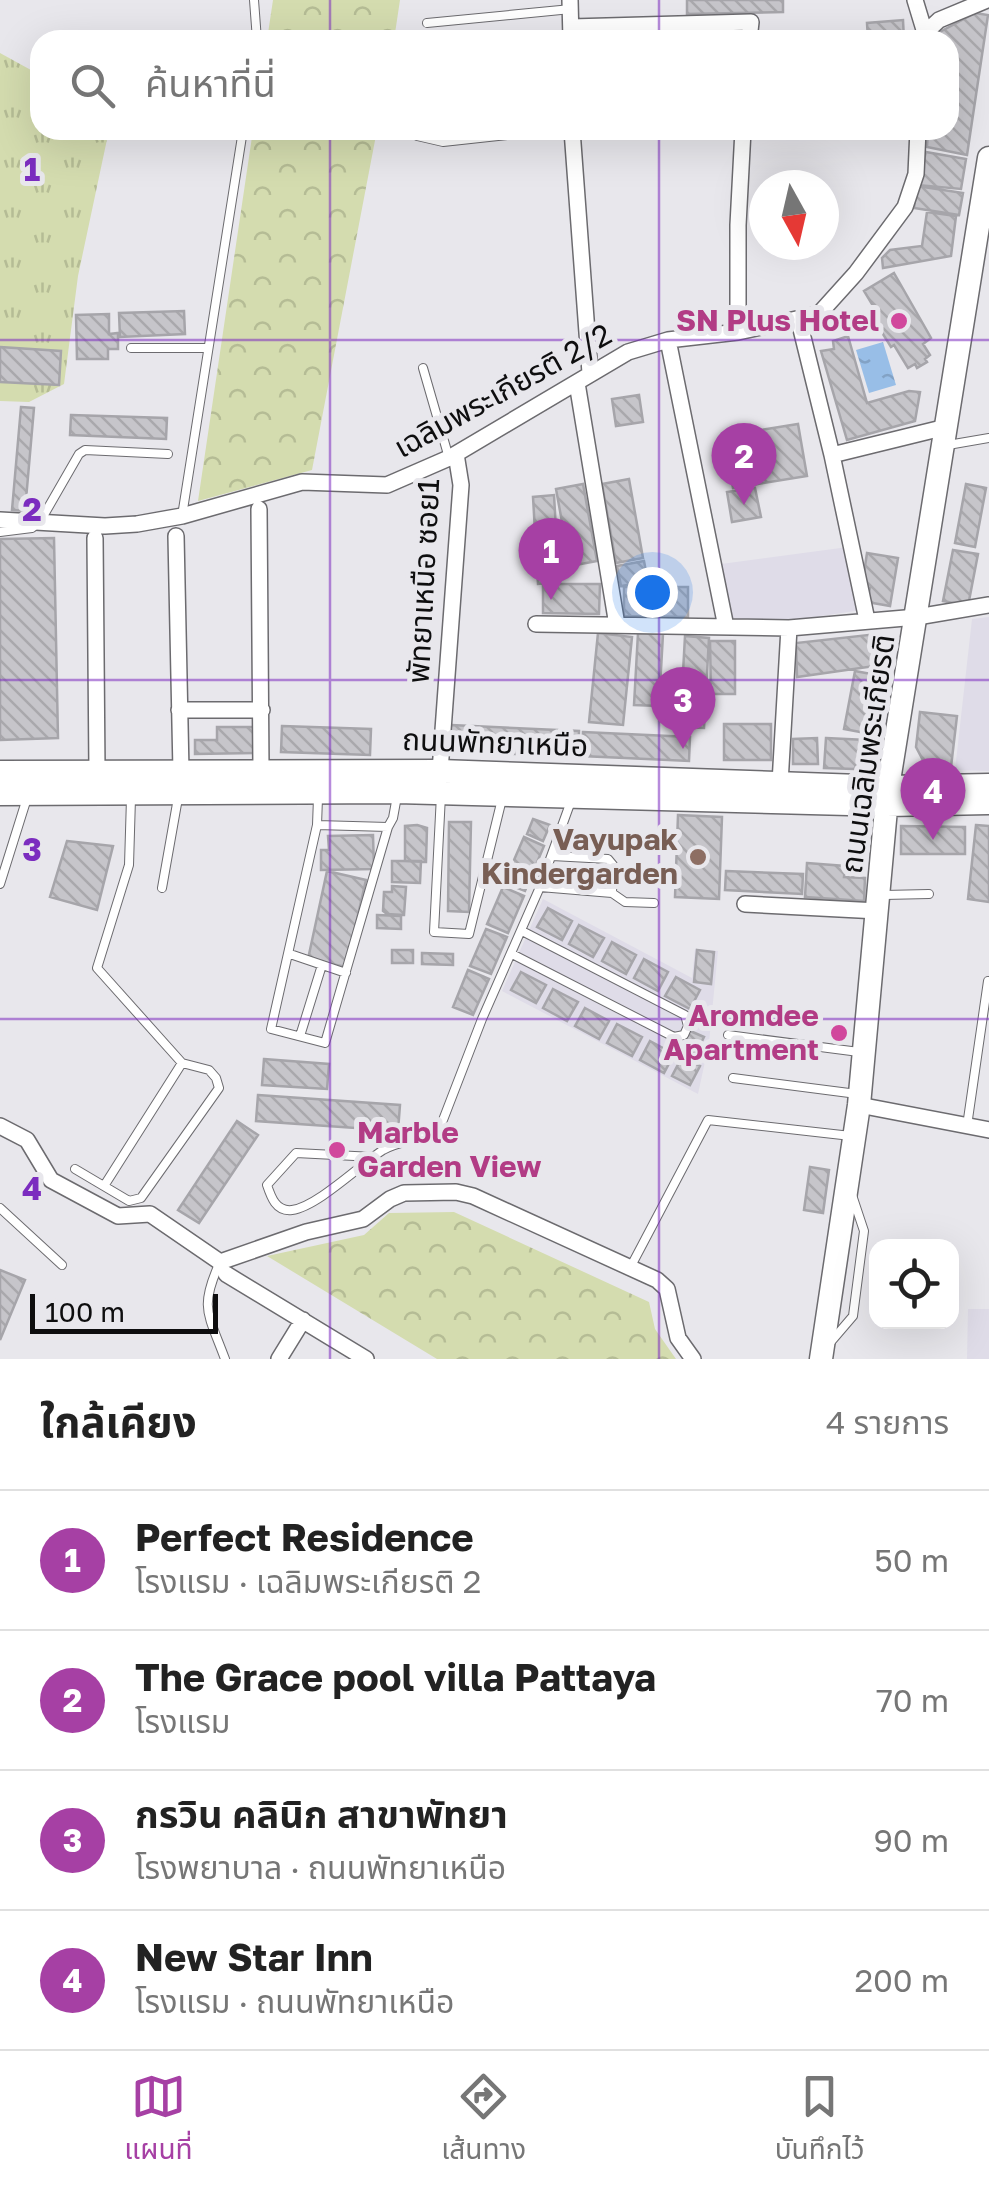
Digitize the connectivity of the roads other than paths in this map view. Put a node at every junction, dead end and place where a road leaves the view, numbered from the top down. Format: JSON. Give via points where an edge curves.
{"nodes":[{"id":1,"x":254,"y":0,"type":"edge"},
{"id":2,"x":915,"y":0,"type":"edge"},
{"id":3,"x":987,"y":0,"type":"edge"},
{"id":4,"x":570,"y":19,"type":"edge"},
{"id":5,"x":426,"y":23,"type":"dead end"},
{"id":6,"x":256,"y":30,"type":"edge"},
{"id":7,"x":751,"y":30,"type":"edge"},
{"id":8,"x":923,"y":30,"type":"edge"},
{"id":9,"x":930,"y":30,"type":"edge"},
{"id":10,"x":241,"y":140,"type":"edge"},
{"id":11,"x":434,"y":140,"type":"edge"},
{"id":12,"x":461,"y":140,"type":"edge"},
{"id":13,"x":572,"y":140,"type":"edge"},
{"id":14,"x":742,"y":140,"type":"edge"},
{"id":15,"x":918,"y":140,"type":"edge"},
{"id":16,"x":989,"y":158,"type":"edge"},
{"id":17,"x":982,"y":248,"type":"edge"},
{"id":18,"x":799,"y":321,"type":"junction"},
{"id":19,"x":738,"y":332,"type":"junction"},
{"id":20,"x":668,"y":340,"type":"junction"},
{"id":21,"x":131,"y":348,"type":"dead end"},
{"id":22,"x":208,"y":348,"type":"junction"},
{"id":23,"x":423,"y":368,"type":"dead end"},
{"id":24,"x":583,"y":378,"type":"junction"},
{"id":25,"x":944,"y":436,"type":"junction"},
{"id":26,"x":989,"y":438,"type":"edge"},
{"id":27,"x":168,"y":454,"type":"dead end"},
{"id":28,"x":832,"y":455,"type":"junction"},
{"id":29,"x":452,"y":456,"type":"junction"},
{"id":30,"x":259,"y":508,"type":"dead end"},
{"id":31,"x":182,"y":516,"type":"junction"},
{"id":32,"x":0,"y":520,"type":"edge"},
{"id":33,"x":41,"y":520,"type":"junction"},
{"id":34,"x":0,"y":532,"type":"edge"},
{"id":35,"x":176,"y":536,"type":"dead end"},
{"id":36,"x":95,"y":538,"type":"dead end"},
{"id":37,"x":989,"y":604,"type":"edge"},
{"id":38,"x":917,"y":617,"type":"junction"},
{"id":39,"x":867,"y":620,"type":"junction"},
{"id":40,"x":536,"y":624,"type":"dead end"},
{"id":41,"x":617,"y":625,"type":"junction"},
{"id":42,"x":726,"y":626,"type":"junction"},
{"id":43,"x":789,"y":628,"type":"junction"},
{"id":44,"x":178,"y":710,"type":"junction"},
{"id":45,"x":262,"y":710,"type":"junction"},
{"id":46,"x":262,"y":770,"type":"junction"},
{"id":47,"x":98,"y":771,"type":"junction"},
{"id":48,"x":0,"y":772,"type":"edge"},
{"id":49,"x":180,"y":782,"type":"junction"},
{"id":50,"x":441,"y":782,"type":"junction"},
{"id":51,"x":780,"y":783,"type":"junction"},
{"id":52,"x":989,"y":786,"type":"edge"},
{"id":53,"x":318,"y":792,"type":"junction"},
{"id":54,"x":397,"y":792,"type":"junction"},
{"id":55,"x":132,"y":793,"type":"junction"},
{"id":56,"x":0,"y":794,"type":"edge"},
{"id":57,"x":28,"y":794,"type":"junction"},
{"id":58,"x":503,"y":795,"type":"junction"},
{"id":59,"x":570,"y":796,"type":"junction"},
{"id":60,"x":887,"y":796,"type":"junction"},
{"id":61,"x":989,"y":803,"type":"edge"},
{"id":62,"x":316,"y":824,"type":"junction"},
{"id":63,"x":388,"y":827,"type":"junction"},
{"id":64,"x":552,"y":856,"type":"junction"},
{"id":65,"x":0,"y":884,"type":"edge"},
{"id":66,"x":540,"y":887,"type":"junction"},
{"id":67,"x":162,"y":888,"type":"dead end"},
{"id":68,"x":612,"y":893,"type":"junction"},
{"id":69,"x":929,"y":894,"type":"dead end"},
{"id":70,"x":654,"y":903,"type":"dead end"},
{"id":71,"x":879,"y":903,"type":"junction"},
{"id":72,"x":745,"y":904,"type":"dead end"},
{"id":73,"x":522,"y":931,"type":"junction"},
{"id":74,"x":290,"y":954,"type":"junction"},
{"id":75,"x":512,"y":954,"type":"junction"},
{"id":76,"x":322,"y":965,"type":"junction"},
{"id":77,"x":346,"y":973,"type":"junction"},
{"id":78,"x":988,"y":981,"type":"edge"},
{"id":79,"x":728,"y":1035,"type":"dead end"},
{"id":80,"x":300,"y":1036,"type":"junction"},
{"id":81,"x":864,"y":1053,"type":"junction"},
{"id":82,"x":182,"y":1063,"type":"junction"},
{"id":83,"x":733,"y":1078,"type":"dead end"},
{"id":84,"x":859,"y":1100,"type":"junction"},
{"id":85,"x":967,"y":1126,"type":"junction"},
{"id":86,"x":989,"y":1130,"type":"edge"},
{"id":87,"x":3,"y":1133,"type":"edge"},
{"id":88,"x":854,"y":1137,"type":"junction"},
{"id":89,"x":374,"y":1157,"type":"junction"},
{"id":90,"x":75,"y":1168,"type":"dead end"},
{"id":91,"x":104,"y":1186,"type":"junction"},
{"id":92,"x":0,"y":1208,"type":"edge"},
{"id":93,"x":62,"y":1265,"type":"dead end"},
{"id":94,"x":223,"y":1268,"type":"junction"},
{"id":95,"x":630,"y":1268,"type":"junction"},
{"id":96,"x":303,"y":1320,"type":"junction"},
{"id":97,"x":821,"y":1354,"type":"edge"},
{"id":98,"x":224,"y":1359,"type":"edge"},
{"id":99,"x":279,"y":1359,"type":"edge"},
{"id":100,"x":366,"y":1359,"type":"edge"},
{"id":101,"x":694,"y":1359,"type":"edge"}],
"edges":[{"from":1,"to":6,"type":"lane"},
{"from":2,"to":8,"type":"street"},
{"from":3,"to":9,"type":"street"},
{"from":4,"to":5,"type":"lane"},
{"from":4,"to":7,"type":"street","via":[[751,22]]},
{"from":10,"to":22,"type":"lane"},
{"from":11,"to":12,"type":"lane"},
{"from":13,"to":24,"type":"street"},
{"from":14,"to":19,"type":"street"},
{"from":15,"to":18,"type":"street","name":"เฉลิมพระเกียรติ 2/2","via":[[916,174],[897,220],[819,314]]},
{"from":16,"to":17,"type":"main road","name":"ถนนเฉลิมพระเกียรติ"},
{"from":17,"to":25,"type":"main road","name":"ถนนเฉลิมพระเกียรติ"},
{"from":18,"to":19,"type":"street","name":"เฉลิมพระเกียรติ 2/2"},
{"from":18,"to":28,"type":"street"},
{"from":19,"to":20,"type":"street","name":"เฉลิมพระเกียรติ 2/2"},
{"from":20,"to":24,"type":"street","name":"เฉลิมพระเกียรติ 2/2","via":[[628,352]]},
{"from":20,"to":42,"type":"street"},
{"from":21,"to":22,"type":"lane"},
{"from":22,"to":31,"type":"lane"},
{"from":23,"to":29,"type":"lane"},
{"from":24,"to":29,"type":"street","name":"เฉลิมพระเกียรติ 2/2"},
{"from":24,"to":41,"type":"street"},
{"from":25,"to":26,"type":"lane"},
{"from":25,"to":28,"type":"street"},
{"from":25,"to":38,"type":"main road","name":"ถนนเฉลิมพระเกียรติ"},
{"from":27,"to":33,"type":"lane","via":[[85,450]]},
{"from":28,"to":39,"type":"street"},
{"from":29,"to":31,"type":"street","name":"เฉลิมพระเกียรติ 2/2","via":[[387,484],[302,482]]},
{"from":29,"to":50,"type":"street","name":"พัทยาเหนือ ซอย1","via":[[461,484]]},
{"from":30,"to":45,"type":"street"},
{"from":31,"to":33,"type":"street","name":"เฉลิมพระเกียรติ 2/2","via":[[105,526]]},
{"from":32,"to":33,"type":"street","name":"เฉลิมพระเกียรติ 2/2"},
{"from":33,"to":34,"type":"lane","via":[[32,528]]},
{"from":35,"to":44,"type":"street"},
{"from":36,"to":47,"type":"street"},
{"from":37,"to":38,"type":"street"},
{"from":38,"to":39,"type":"street"},
{"from":38,"to":60,"type":"main road","name":"ถนนเฉลิมพระเกียรติ"},
{"from":39,"to":43,"type":"street"},
{"from":40,"to":41,"type":"street"},
{"from":41,"to":42,"type":"street"},
{"from":42,"to":43,"type":"street"},
{"from":43,"to":51,"type":"street"},
{"from":44,"to":45,"type":"street"},
{"from":44,"to":49,"type":"street"},
{"from":45,"to":46,"type":"street"},
{"from":46,"to":49,"type":"main road","name":"ถนนพัทยาเหนือ"},
{"from":46,"to":50,"type":"main road","name":"ถนนพัทยาเหนือ"},
{"from":47,"to":48,"type":"main road","name":"ถนนพัทยาเหนือ"},
{"from":47,"to":49,"type":"main road","name":"ถนนพัทยาเหนือ"},
{"from":49,"to":53,"type":"main road","name":"ถนนพัทยาเหนือ"},
{"from":49,"to":55,"type":"main road","name":"ถนนพัทยาเหนือ"},
{"from":49,"to":67,"type":"lane"},
{"from":50,"to":51,"type":"main road","name":"ถนนพัทยาเหนือ"},
{"from":50,"to":54,"type":"main road","name":"ถนนพัทยาเหนือ"},
{"from":50,"to":58,"type":"main road","name":"ถนนพัทยาเหนือ"},
{"from":50,"to":58,"type":"lane","via":[[434,932],[469,934]]},
{"from":51,"to":60,"type":"main road","name":"ถนนพัทยาเหนือ"},
{"from":52,"to":60,"type":"main road","name":"ถนนพัทยาเหนือ"},
{"from":53,"to":54,"type":"main road","name":"ถนนพัทยาเหนือ"},
{"from":53,"to":62,"type":"lane"},
{"from":54,"to":63,"type":"lane"},
{"from":55,"to":57,"type":"main road","name":"ถนนพัทยาเหนือ"},
{"from":55,"to":82,"type":"lane","via":[[129,865],[98,968]]},
{"from":56,"to":57,"type":"main road","name":"ถนนพัทยาเหนือ"},
{"from":57,"to":65,"type":"lane"},
{"from":58,"to":59,"type":"main road","name":"ถนนพัทยาเหนือ"},
{"from":59,"to":60,"type":"main road","name":"ถนนพัทยาเหนือ"},
{"from":59,"to":64,"type":"lane"},
{"from":60,"to":61,"type":"main road","name":"ถนนพัทยาเหนือ"},
{"from":60,"to":71,"type":"main road","name":"ถนนเฉลิมพระเกียรติ"},
{"from":62,"to":63,"type":"lane"},
{"from":62,"to":74,"type":"lane"},
{"from":63,"to":77,"type":"lane"},
{"from":64,"to":66,"type":"lane"},
{"from":64,"to":68,"type":"lane","via":[[608,860]]},
{"from":66,"to":68,"type":"lane"},
{"from":66,"to":73,"type":"lane"},
{"from":68,"to":70,"type":"lane","via":[[625,902]]},
{"from":69,"to":71,"type":"lane"},
{"from":71,"to":72,"type":"street"},
{"from":71,"to":81,"type":"main road","name":"ถนนเฉลิมพระเกียรติ"},
{"from":73,"to":75,"type":"lane"},
{"from":73,"to":75,"type":"lane","via":[[685,1015],[684,1035],[674,1037]]},
{"from":74,"to":76,"type":"lane"},
{"from":74,"to":80,"type":"lane","via":[[271,1029]]},
{"from":75,"to":89,"type":"lane","via":[[435,1133]]},
{"from":76,"to":77,"type":"lane"},
{"from":76,"to":80,"type":"lane"},
{"from":77,"to":80,"type":"lane","via":[[325,1043]]},
{"from":78,"to":85,"type":"lane"},
{"from":79,"to":81,"type":"lane"},
{"from":81,"to":84,"type":"main road","name":"ถนนเฉลิมพระเกียรติ"},
{"from":82,"to":91,"type":"lane"},
{"from":82,"to":91,"type":"lane","via":[[208,1070],[219,1088],[141,1198],[129,1201]]},
{"from":83,"to":84,"type":"lane"},
{"from":84,"to":85,"type":"street"},
{"from":84,"to":88,"type":"main road","name":"ถนนเฉลิมพระเกียรติ"},
{"from":85,"to":86,"type":"street"},
{"from":87,"to":94,"type":"street","via":[[27,1140],[52,1180],[118,1216],[150,1214]]},
{"from":88,"to":95,"type":"lane","via":[[708,1120]]},
{"from":88,"to":97,"type":"main road","name":"ถนนเฉลิมพระเกียรติ"},
{"from":89,"to":89,"type":"lane","via":[[292,1210],[272,1200],[267,1186],[296,1153]]},
{"from":90,"to":91,"type":"lane"},
{"from":92,"to":93,"type":"lane"},
{"from":94,"to":95,"type":"street","via":[[306,1232],[363,1218],[404,1193],[456,1192]]},
{"from":94,"to":96,"type":"street"},
{"from":94,"to":98,"type":"lane","via":[[205,1305]]},
{"from":95,"to":101,"type":"street","via":[[666,1289],[678,1338]]},
{"from":96,"to":99,"type":"street"},
{"from":96,"to":100,"type":"street"}]}
